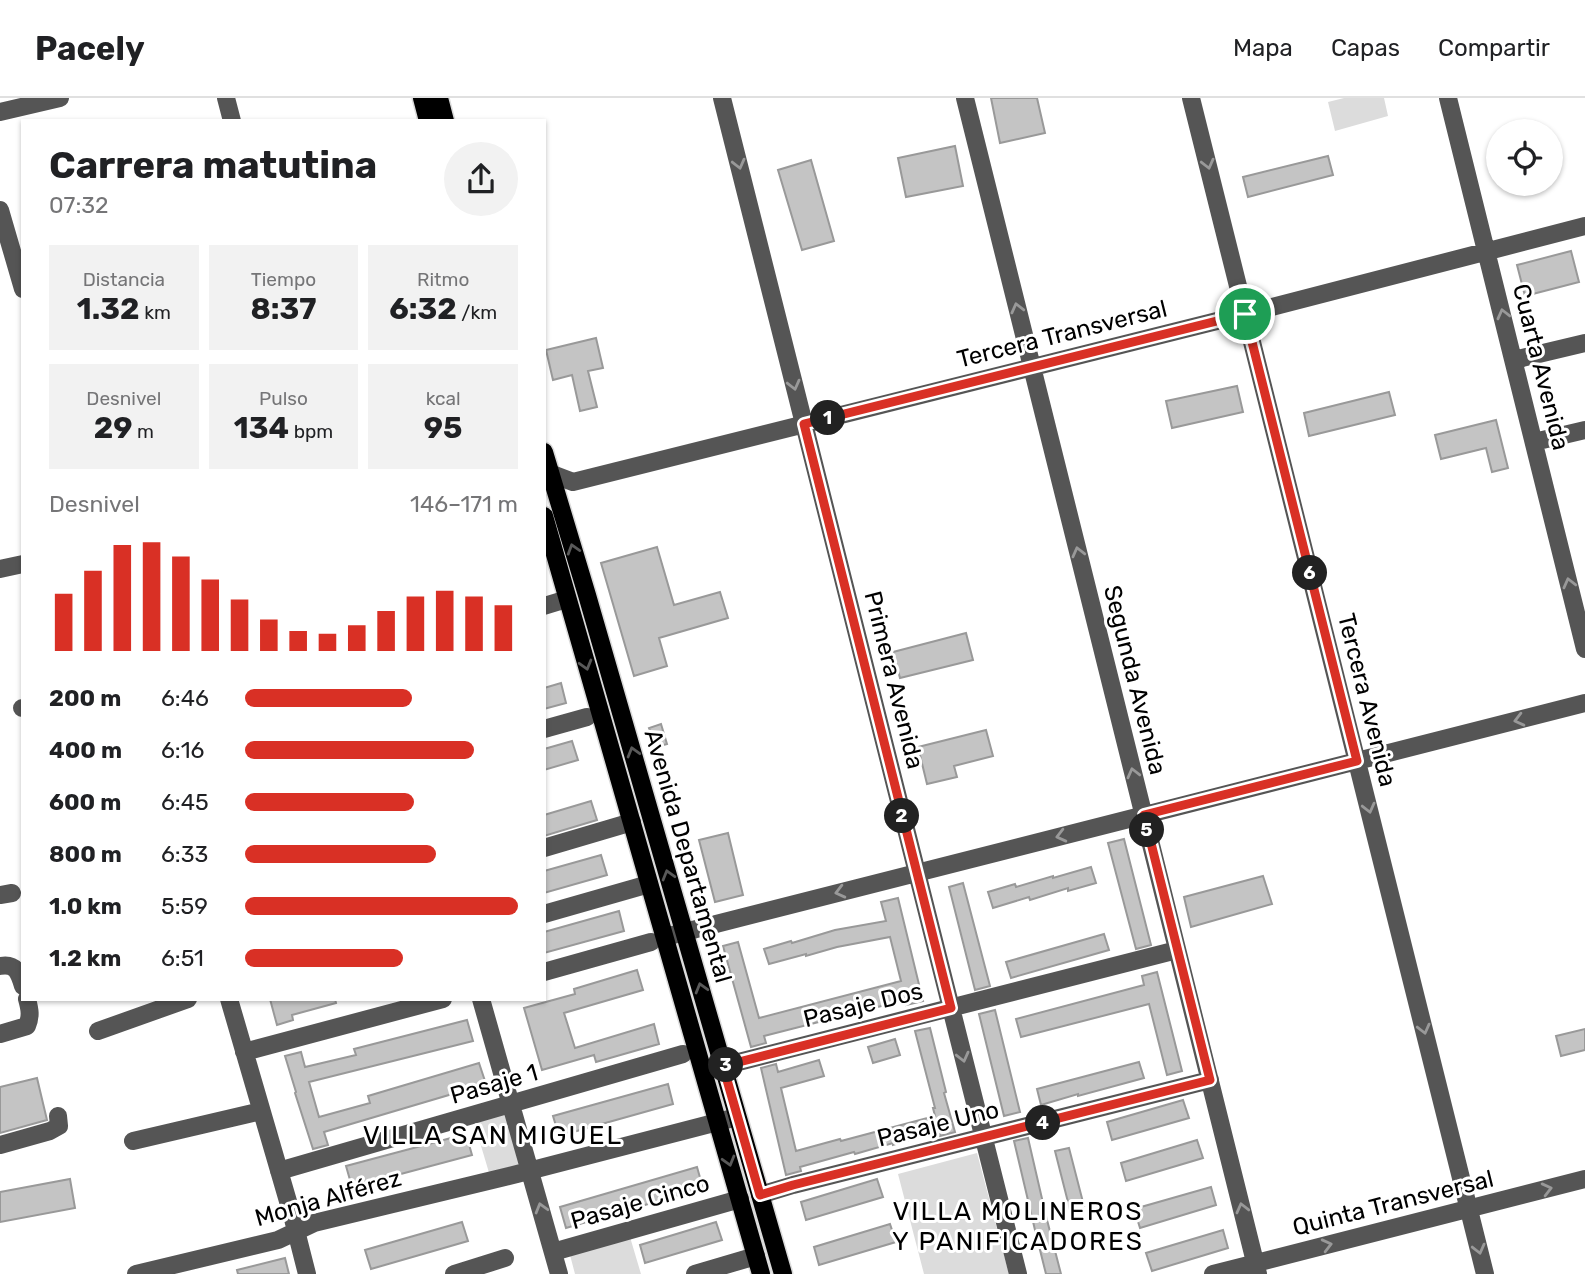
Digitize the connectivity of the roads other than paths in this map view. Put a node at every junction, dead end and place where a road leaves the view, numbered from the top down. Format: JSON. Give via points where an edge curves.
{"nodes":[{"id":1,"x":60,"y":98,"type":"edge"},
{"id":2,"x":226,"y":98,"type":"edge"},
{"id":3,"x":422,"y":98,"type":"edge"},
{"id":4,"x":439,"y":98,"type":"edge"},
{"id":5,"x":722,"y":98,"type":"edge"},
{"id":6,"x":965,"y":98,"type":"edge"},
{"id":7,"x":1191,"y":98,"type":"edge"},
{"id":8,"x":1448,"y":98,"type":"edge"},
{"id":9,"x":0,"y":112,"type":"edge"},
{"id":10,"x":231,"y":119,"type":"edge"},
{"id":11,"x":427,"y":119,"type":"edge"},
{"id":12,"x":444,"y":119,"type":"edge"},
{"id":13,"x":0,"y":210,"type":"edge"},
{"id":14,"x":1585,"y":226,"type":"edge"},
{"id":15,"x":1487,"y":251,"type":"junction"},
{"id":16,"x":21,"y":282,"type":"edge"},
{"id":17,"x":1245,"y":314,"type":"junction"},
{"id":18,"x":1585,"y":343,"type":"edge"},
{"id":19,"x":1514,"y":360,"type":"junction"},
{"id":20,"x":1032,"y":367,"type":"junction"},
{"id":21,"x":804,"y":424,"type":"junction"},
{"id":22,"x":1585,"y":430,"type":"edge"},
{"id":23,"x":1534,"y":442,"type":"junction"},
{"id":24,"x":548,"y":472,"type":"edge"},
{"id":25,"x":546,"y":523,"type":"edge"},
{"id":26,"x":21,"y":564,"type":"edge"},
{"id":27,"x":0,"y":569,"type":"edge"},
{"id":28,"x":567,"y":599,"type":"junction"},
{"id":29,"x":546,"y":605,"type":"edge"},
{"id":30,"x":1585,"y":649,"type":"edge"},
{"id":31,"x":1585,"y":703,"type":"edge"},
{"id":32,"x":587,"y":717,"type":"dead end"},
{"id":33,"x":546,"y":728,"type":"edge"},
{"id":34,"x":1357,"y":761,"type":"junction"},
{"id":35,"x":1144,"y":815,"type":"junction"},
{"id":36,"x":632,"y":822,"type":"junction"},
{"id":37,"x":546,"y":847,"type":"edge"},
{"id":38,"x":917,"y":873,"type":"junction"},
{"id":39,"x":649,"y":884,"type":"junction"},
{"id":40,"x":546,"y":913,"type":"edge"},
{"id":41,"x":684,"y":932,"type":"junction"},
{"id":42,"x":658,"y":939,"type":"junction"},
{"id":43,"x":1177,"y":950,"type":"junction"},
{"id":44,"x":0,"y":967,"type":"edge"},
{"id":45,"x":546,"y":971,"type":"edge"},
{"id":46,"x":21,"y":980,"type":"edge"},
{"id":47,"x":28,"y":1001,"type":"edge"},
{"id":48,"x":182,"y":1001,"type":"edge"},
{"id":49,"x":230,"y":1001,"type":"edge"},
{"id":50,"x":435,"y":1001,"type":"edge"},
{"id":51,"x":482,"y":1001,"type":"edge"},
{"id":52,"x":951,"y":1008,"type":"junction"},
{"id":53,"x":98,"y":1031,"type":"dead end"},
{"id":54,"x":0,"y":1034,"type":"edge"},
{"id":55,"x":244,"y":1052,"type":"junction"},
{"id":56,"x":683,"y":1054,"type":"dead end"},
{"id":57,"x":723,"y":1066,"type":"junction"},
{"id":58,"x":1210,"y":1080,"type":"junction"},
{"id":59,"x":512,"y":1104,"type":"junction"},
{"id":60,"x":261,"y":1111,"type":"junction"},
{"id":61,"x":58,"y":1116,"type":"dead end"},
{"id":62,"x":737,"y":1117,"type":"junction"},
{"id":63,"x":718,"y":1123,"type":"junction"},
{"id":64,"x":983,"y":1138,"type":"junction"},
{"id":65,"x":134,"y":1141,"type":"dead end"},
{"id":66,"x":0,"y":1145,"type":"edge"},
{"id":67,"x":530,"y":1170,"type":"junction"},
{"id":68,"x":279,"y":1171,"type":"junction"},
{"id":69,"x":1585,"y":1179,"type":"edge"},
{"id":70,"x":760,"y":1195,"type":"junction"},
{"id":71,"x":740,"y":1199,"type":"junction"},
{"id":72,"x":1469,"y":1209,"type":"junction"},
{"id":73,"x":296,"y":1232,"type":"junction"},
{"id":74,"x":553,"y":1252,"type":"junction"},
{"id":75,"x":505,"y":1258,"type":"dead end"},
{"id":76,"x":758,"y":1265,"type":"edge"},
{"id":77,"x":1257,"y":1269,"type":"edge"},
{"id":78,"x":136,"y":1274,"type":"edge"},
{"id":79,"x":307,"y":1274,"type":"edge"},
{"id":80,"x":454,"y":1274,"type":"edge"},
{"id":81,"x":559,"y":1274,"type":"edge"},
{"id":82,"x":695,"y":1274,"type":"edge"},
{"id":83,"x":782,"y":1274,"type":"edge"},
{"id":84,"x":1018,"y":1274,"type":"edge"},
{"id":85,"x":1213,"y":1274,"type":"edge"},
{"id":86,"x":1485,"y":1274,"type":"edge"}],
"edges":[{"from":1,"to":9,"type":"street"},
{"from":2,"to":10,"type":"street"},
{"from":3,"to":11,"type":"main road"},
{"from":4,"to":12,"type":"main road"},
{"from":5,"to":21,"type":"street","name":"Primera Avenida","one_way":true},
{"from":20,"to":6,"type":"street","name":"Segunda Avenida","one_way":true},
{"from":7,"to":17,"type":"street","name":"Tercera Avenida","one_way":true},
{"from":8,"to":15,"type":"street","name":"Cuarta Avenida"},
{"from":13,"to":16,"type":"street"},
{"from":14,"to":15,"type":"street","name":"Tercera Transversal"},
{"from":15,"to":17,"type":"street","name":"Tercera Transversal"},
{"from":19,"to":15,"type":"street","name":"Cuarta Avenida","one_way":true},
{"from":17,"to":20,"type":"street","name":"Tercera Transversal"},
{"from":17,"to":34,"type":"street","name":"Tercera Avenida"},
{"from":18,"to":19,"type":"street"},
{"from":19,"to":23,"type":"street","name":"Cuarta Avenida"},
{"from":20,"to":21,"type":"street","name":"Tercera Transversal"},
{"from":35,"to":20,"type":"street","name":"Segunda Avenida","one_way":true},
{"from":21,"to":24,"type":"street","name":"Tercera Transversal","via":[[573,482]]},
{"from":21,"to":38,"type":"street","name":"Primera Avenida"},
{"from":22,"to":23,"type":"street"},
{"from":30,"to":23,"type":"street","name":"Cuarta Avenida","one_way":true},
{"from":41,"to":24,"type":"main road","name":"Avenida Departamental","one_way":true},
{"from":25,"to":28,"type":"main road","name":"Avenida Departamental"},
{"from":26,"to":27,"type":"street"},
{"from":28,"to":29,"type":"street"},
{"from":28,"to":36,"type":"main road","name":"Avenida Departamental","one_way":true},
{"from":31,"to":34,"type":"street","one_way":true},
{"from":32,"to":33,"type":"street"},
{"from":34,"to":35,"type":"street"},
{"from":34,"to":72,"type":"street","name":"Tercera Avenida","one_way":true},
{"from":35,"to":38,"type":"street","one_way":true},
{"from":35,"to":43,"type":"street","name":"Segunda Avenida"},
{"from":36,"to":37,"type":"street"},
{"from":36,"to":39,"type":"main road","name":"Avenida Departamental"},
{"from":38,"to":41,"type":"street","one_way":true},
{"from":38,"to":52,"type":"street","name":"Primera Avenida"},
{"from":39,"to":40,"type":"street"},
{"from":39,"to":42,"type":"main road","name":"Avenida Departamental"},
{"from":41,"to":42,"type":"street"},
{"from":57,"to":41,"type":"main road","name":"Avenida Departamental","one_way":true},
{"from":42,"to":45,"type":"street"},
{"from":42,"to":63,"type":"main road","name":"Avenida Departamental"},
{"from":43,"to":52,"type":"street","name":"Pasaje Dos"},
{"from":43,"to":58,"type":"street","name":"Segunda Avenida"},
{"from":44,"to":46,"type":"street","via":[[11,967]]},
{"from":47,"to":54,"type":"street","via":[[27,1026]]},
{"from":48,"to":53,"type":"street"},
{"from":49,"to":55,"type":"street"},
{"from":50,"to":55,"type":"street"},
{"from":51,"to":59,"type":"street"},
{"from":52,"to":57,"type":"street","name":"Pasaje Dos"},
{"from":52,"to":64,"type":"street","name":"Primera Avenida","one_way":true},
{"from":55,"to":60,"type":"street"},
{"from":56,"to":59,"type":"street","name":"Pasaje 1"},
{"from":57,"to":62,"type":"main road","name":"Avenida Departamental"},
{"from":58,"to":64,"type":"street","name":"Pasaje Uno"},
{"from":77,"to":58,"type":"street","name":"Segunda Avenida","one_way":true},
{"from":59,"to":67,"type":"street"},
{"from":59,"to":68,"type":"street","name":"Pasaje 1"},
{"from":60,"to":65,"type":"street"},
{"from":60,"to":68,"type":"street"},
{"from":61,"to":66,"type":"street","via":[[59,1126],[50,1131]]},
{"from":62,"to":63,"type":"street","name":"Monja Alférez"},
{"from":62,"to":70,"type":"main road","name":"Avenida Departamental"},
{"from":63,"to":67,"type":"street","name":"Monja Alférez"},
{"from":63,"to":71,"type":"main road","name":"Avenida Departamental","one_way":true},
{"from":64,"to":70,"type":"street","name":"Pasaje Uno"},
{"from":64,"to":84,"type":"street","name":"Primera Avenida"},
{"from":67,"to":73,"type":"street","name":"Monja Alférez","via":[[314,1223]]},
{"from":74,"to":67,"type":"street","one_way":true},
{"from":68,"to":73,"type":"street"},
{"from":72,"to":69,"type":"street","name":"Quinta Transversal","one_way":true},
{"from":70,"to":83,"type":"main road","name":"Avenida Departamental"},
{"from":71,"to":74,"type":"street","name":"Pasaje Cinco"},
{"from":71,"to":76,"type":"main road","name":"Avenida Departamental"},
{"from":77,"to":72,"type":"street","name":"Quinta Transversal","one_way":true},
{"from":72,"to":86,"type":"street","name":"Tercera Avenida","one_way":true},
{"from":73,"to":78,"type":"street","name":"Monja Alférez"},
{"from":73,"to":79,"type":"street"},
{"from":74,"to":81,"type":"street"},
{"from":75,"to":80,"type":"street"},
{"from":76,"to":82,"type":"street"},
{"from":77,"to":85,"type":"street","name":"Quinta Transversal"}]}
